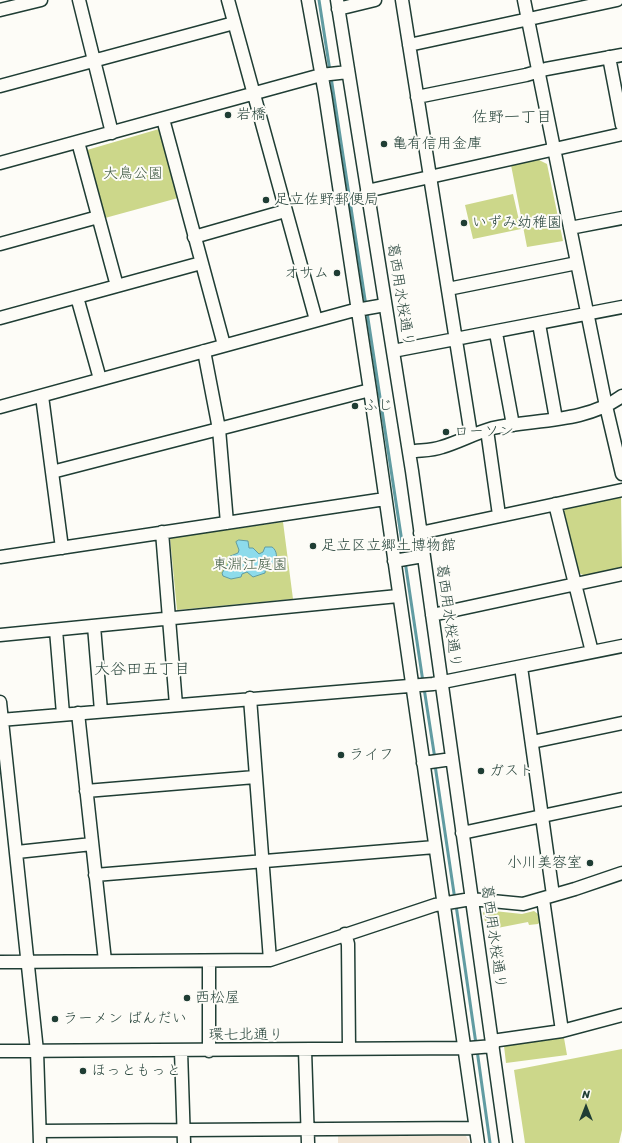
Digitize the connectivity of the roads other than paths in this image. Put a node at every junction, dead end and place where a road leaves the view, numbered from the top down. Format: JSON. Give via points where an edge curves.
{"nodes":[{"id":1,"x":41,"y":0,"type":"edge"},
{"id":2,"x":79,"y":0,"type":"edge"},
{"id":3,"x":228,"y":0,"type":"edge"},
{"id":4,"x":308,"y":0,"type":"edge"},
{"id":5,"x":375,"y":0,"type":"edge"},
{"id":6,"x":402,"y":0,"type":"edge"},
{"id":7,"x":524,"y":0,"type":"edge"},
{"id":8,"x":617,"y":0,"type":"edge"},
{"id":9,"x":597,"y":2,"type":"edge"},
{"id":10,"x":338,"y":5,"type":"edge"},
{"id":11,"x":0,"y":10,"type":"edge"},
{"id":12,"x":528,"y":19,"type":"junction"},
{"id":13,"x":234,"y":23,"type":"junction"},
{"id":14,"x":409,"y":45,"type":"junction"},
{"id":15,"x":622,"y":55,"type":"edge"},
{"id":16,"x":609,"y":57,"type":"junction"},
{"id":17,"x":94,"y":61,"type":"junction"},
{"id":18,"x":539,"y":71,"type":"junction"},
{"id":19,"x":345,"y":72,"type":"junction"},
{"id":20,"x":323,"y":75,"type":"junction"},
{"id":21,"x":0,"y":86,"type":"edge"},
{"id":22,"x":254,"y":94,"type":"junction"},
{"id":23,"x":417,"y":97,"type":"junction"},
{"id":24,"x":163,"y":119,"type":"junction"},
{"id":25,"x":622,"y":125,"type":"edge"},
{"id":26,"x":112,"y":133,"type":"junction"},
{"id":27,"x":622,"y":134,"type":"edge"},
{"id":28,"x":78,"y":142,"type":"junction"},
{"id":29,"x":554,"y":149,"type":"junction"},
{"id":30,"x":0,"y":164,"type":"edge"},
{"id":31,"x":430,"y":176,"type":"junction"},
{"id":32,"x":367,"y":191,"type":"junction"},
{"id":33,"x":285,"y":211,"type":"junction"},
{"id":34,"x":98,"y":217,"type":"junction"},
{"id":35,"x":622,"y":218,"type":"edge"},
{"id":36,"x":570,"y":228,"type":"junction"},
{"id":37,"x":194,"y":236,"type":"junction"},
{"id":38,"x":0,"y":244,"type":"edge"},
{"id":39,"x":201,"y":263,"type":"junction"},
{"id":40,"x":577,"y":263,"type":"junction"},
{"id":41,"x":117,"y":286,"type":"junction"},
{"id":42,"x":448,"y":289,"type":"junction"},
{"id":43,"x":77,"y":297,"type":"junction"},
{"id":44,"x":385,"y":305,"type":"junction"},
{"id":45,"x":622,"y":307,"type":"edge"},
{"id":46,"x":364,"y":308,"type":"junction"},
{"id":47,"x":587,"y":314,"type":"junction"},
{"id":48,"x":0,"y":318,"type":"edge"},
{"id":49,"x":316,"y":320,"type":"junction"},
{"id":50,"x":539,"y":324,"type":"junction"},
{"id":51,"x":496,"y":332,"type":"junction"},
{"id":52,"x":456,"y":340,"type":"junction"},
{"id":53,"x":224,"y":345,"type":"junction"},
{"id":54,"x":204,"y":351,"type":"junction"},
{"id":55,"x":393,"y":351,"type":"junction"},
{"id":56,"x":100,"y":380,"type":"junction"},
{"id":57,"x":370,"y":390,"type":"junction"},
{"id":58,"x":42,"y":396,"type":"junction"},
{"id":59,"x":622,"y":396,"type":"edge"},
{"id":60,"x":0,"y":406,"type":"edge"},
{"id":61,"x":606,"y":406,"type":"junction"},
{"id":62,"x":556,"y":419,"type":"junction"},
{"id":63,"x":513,"y":424,"type":"junction"},
{"id":64,"x":219,"y":429,"type":"junction"},
{"id":65,"x":487,"y":430,"type":"junction"},
{"id":66,"x":471,"y":435,"type":"junction"},
{"id":67,"x":409,"y":452,"type":"junction"},
{"id":68,"x":52,"y":472,"type":"junction"},
{"id":69,"x":622,"y":474,"type":"edge"},
{"id":70,"x":622,"y":490,"type":"edge"},
{"id":71,"x":385,"y":499,"type":"junction"},
{"id":72,"x":555,"y":504,"type":"junction"},
{"id":73,"x":499,"y":515,"type":"junction"},
{"id":74,"x":228,"y":523,"type":"junction"},
{"id":75,"x":162,"y":532,"type":"junction"},
{"id":76,"x":420,"y":533,"type":"junction"},
{"id":77,"x":62,"y":548,"type":"junction"},
{"id":78,"x":418,"y":556,"type":"junction"},
{"id":79,"x":0,"y":557,"type":"edge"},
{"id":80,"x":394,"y":560,"type":"junction"},
{"id":81,"x":622,"y":574,"type":"edge"},
{"id":82,"x":575,"y":584,"type":"junction"},
{"id":83,"x":398,"y":596,"type":"junction"},
{"id":84,"x":432,"y":615,"type":"junction"},
{"id":85,"x":169,"y":618,"type":"junction"},
{"id":86,"x":94,"y":626,"type":"junction"},
{"id":87,"x":56,"y":630,"type":"junction"},
{"id":88,"x":0,"y":635,"type":"edge"},
{"id":89,"x":622,"y":646,"type":"edge"},
{"id":90,"x":592,"y":652,"type":"junction"},
{"id":91,"x":521,"y":667,"type":"junction"},
{"id":92,"x":437,"y":683,"type":"junction"},
{"id":93,"x":414,"y":686,"type":"junction"},
{"id":94,"x":250,"y":698,"type":"junction"},
{"id":95,"x":0,"y":702,"type":"edge"},
{"id":96,"x":176,"y":705,"type":"junction"},
{"id":97,"x":101,"y":711,"type":"junction"},
{"id":98,"x":78,"y":713,"type":"junction"},
{"id":99,"x":63,"y":714,"type":"junction"},
{"id":100,"x":1,"y":720,"type":"edge"},
{"id":101,"x":622,"y":722,"type":"edge"},
{"id":102,"x":532,"y":742,"type":"junction"},
{"id":103,"x":448,"y":759,"type":"junction"},
{"id":104,"x":425,"y":762,"type":"junction"},
{"id":105,"x":255,"y":777,"type":"junction"},
{"id":106,"x":86,"y":791,"type":"junction"},
{"id":107,"x":5,"y":797,"type":"edge"},
{"id":108,"x":622,"y":799,"type":"edge"},
{"id":109,"x":543,"y":817,"type":"junction"},
{"id":110,"x":462,"y":833,"type":"junction"},
{"id":111,"x":92,"y":844,"type":"junction"},
{"id":112,"x":434,"y":847,"type":"junction"},
{"id":113,"x":17,"y":852,"type":"junction"},
{"id":114,"x":262,"y":862,"type":"junction"},
{"id":115,"x":622,"y":873,"type":"edge"},
{"id":116,"x":96,"y":875,"type":"junction"},
{"id":117,"x":548,"y":897,"type":"junction"},
{"id":118,"x":456,"y":901,"type":"junction"},
{"id":119,"x":345,"y":934,"type":"junction"},
{"id":120,"x":105,"y":960,"type":"junction"},
{"id":121,"x":270,"y":960,"type":"junction"},
{"id":122,"x":209,"y":961,"type":"junction"},
{"id":123,"x":0,"y":962,"type":"edge"},
{"id":124,"x":28,"y":962,"type":"junction"},
{"id":125,"x":622,"y":1015,"type":"edge"},
{"id":126,"x":562,"y":1031,"type":"junction"},
{"id":127,"x":490,"y":1044,"type":"junction"},
{"id":128,"x":467,"y":1048,"type":"junction"},
{"id":129,"x":349,"y":1049,"type":"junction"},
{"id":130,"x":305,"y":1050,"type":"junction"},
{"id":131,"x":0,"y":1051,"type":"edge"},
{"id":132,"x":37,"y":1051,"type":"junction"},
{"id":133,"x":181,"y":1051,"type":"junction"},
{"id":134,"x":209,"y":1051,"type":"junction"},
{"id":135,"x":475,"y":1128,"type":"junction"},
{"id":136,"x":308,"y":1129,"type":"junction"},
{"id":137,"x":183,"y":1130,"type":"junction"},
{"id":138,"x":40,"y":1137,"type":"edge"},
{"id":139,"x":184,"y":1143,"type":"edge"},
{"id":140,"x":308,"y":1143,"type":"edge"},
{"id":141,"x":478,"y":1143,"type":"edge"},
{"id":142,"x":506,"y":1143,"type":"edge"}],
"edges":[{"from":1,"to":11,"type":"street"},
{"from":2,"to":17,"type":"street"},
{"from":3,"to":13,"type":"street"},
{"from":4,"to":20,"type":"street"},
{"from":5,"to":10,"type":"street"},
{"from":6,"to":14,"type":"street"},
{"from":7,"to":12,"type":"street"},
{"from":8,"to":9,"type":"street"},
{"from":9,"to":12,"type":"street"},
{"from":10,"to":19,"type":"street","name":"葛西用水桜通り"},
{"from":12,"to":14,"type":"street"},
{"from":12,"to":18,"type":"street"},
{"from":13,"to":17,"type":"street"},
{"from":13,"to":22,"type":"street"},
{"from":14,"to":23,"type":"street"},
{"from":15,"to":16,"type":"street"},
{"from":16,"to":18,"type":"street"},
{"from":16,"to":25,"type":"street"},
{"from":17,"to":21,"type":"street"},
{"from":17,"to":26,"type":"street"},
{"from":18,"to":23,"type":"street"},
{"from":18,"to":29,"type":"street"},
{"from":19,"to":20,"type":"street"},
{"from":19,"to":32,"type":"street","name":"葛西用水桜通り"},
{"from":20,"to":22,"type":"street"},
{"from":20,"to":46,"type":"street"},
{"from":22,"to":24,"type":"street"},
{"from":22,"to":33,"type":"street"},
{"from":23,"to":31,"type":"street"},
{"from":24,"to":26,"type":"street"},
{"from":24,"to":37,"type":"street"},
{"from":26,"to":28,"type":"street"},
{"from":27,"to":29,"type":"street"},
{"from":28,"to":30,"type":"street"},
{"from":28,"to":34,"type":"street"},
{"from":29,"to":31,"type":"street"},
{"from":29,"to":36,"type":"street"},
{"from":31,"to":32,"type":"street"},
{"from":31,"to":42,"type":"street"},
{"from":32,"to":44,"type":"street","name":"葛西用水桜通り"},
{"from":33,"to":37,"type":"street"},
{"from":33,"to":49,"type":"street"},
{"from":34,"to":38,"type":"street"},
{"from":34,"to":41,"type":"street"},
{"from":35,"to":36,"type":"street"},
{"from":36,"to":40,"type":"street"},
{"from":37,"to":39,"type":"street"},
{"from":39,"to":41,"type":"street"},
{"from":39,"to":53,"type":"street"},
{"from":40,"to":42,"type":"street"},
{"from":40,"to":47,"type":"street"},
{"from":41,"to":43,"type":"street"},
{"from":42,"to":52,"type":"street"},
{"from":43,"to":48,"type":"street"},
{"from":43,"to":56,"type":"street"},
{"from":44,"to":46,"type":"street"},
{"from":44,"to":55,"type":"street","name":"葛西用水桜通り"},
{"from":45,"to":47,"type":"street"},
{"from":46,"to":49,"type":"street"},
{"from":46,"to":57,"type":"street"},
{"from":47,"to":50,"type":"street"},
{"from":47,"to":61,"type":"street"},
{"from":49,"to":53,"type":"street"},
{"from":50,"to":51,"type":"street"},
{"from":50,"to":62,"type":"street"},
{"from":51,"to":52,"type":"street"},
{"from":51,"to":63,"type":"street"},
{"from":52,"to":55,"type":"street"},
{"from":52,"to":66,"type":"street"},
{"from":53,"to":54,"type":"street"},
{"from":54,"to":56,"type":"street"},
{"from":54,"to":64,"type":"street"},
{"from":55,"to":67,"type":"street","name":"葛西用水桜通り"},
{"from":56,"to":58,"type":"street"},
{"from":57,"to":64,"type":"street"},
{"from":57,"to":71,"type":"street"},
{"from":58,"to":60,"type":"street"},
{"from":58,"to":68,"type":"street"},
{"from":59,"to":61,"type":"street"},
{"from":61,"to":62,"type":"street"},
{"from":61,"to":69,"type":"street"},
{"from":62,"to":63,"type":"street"},
{"from":63,"to":65,"type":"street"},
{"from":64,"to":68,"type":"street"},
{"from":64,"to":74,"type":"street"},
{"from":65,"to":66,"type":"street"},
{"from":65,"to":73,"type":"street"},
{"from":66,"to":67,"type":"street","via":[[441,448]]},
{"from":67,"to":76,"type":"street","name":"葛西用水桜通り"},
{"from":68,"to":77,"type":"street"},
{"from":70,"to":72,"type":"street"},
{"from":71,"to":74,"type":"street"},
{"from":71,"to":80,"type":"street"},
{"from":72,"to":73,"type":"street"},
{"from":72,"to":82,"type":"street"},
{"from":73,"to":76,"type":"street"},
{"from":74,"to":75,"type":"street"},
{"from":75,"to":77,"type":"street"},
{"from":75,"to":85,"type":"street"},
{"from":76,"to":78,"type":"street","name":"葛西用水桜通り"},
{"from":77,"to":79,"type":"street"},
{"from":78,"to":80,"type":"street"},
{"from":78,"to":84,"type":"street","name":"葛西用水桜通り"},
{"from":80,"to":83,"type":"street"},
{"from":81,"to":82,"type":"street"},
{"from":82,"to":84,"type":"street"},
{"from":82,"to":90,"type":"street"},
{"from":83,"to":85,"type":"street"},
{"from":83,"to":93,"type":"street"},
{"from":84,"to":92,"type":"street","name":"葛西用水桜通り"},
{"from":85,"to":86,"type":"street"},
{"from":85,"to":96,"type":"street"},
{"from":86,"to":87,"type":"street"},
{"from":86,"to":97,"type":"street"},
{"from":87,"to":88,"type":"street"},
{"from":87,"to":99,"type":"street"},
{"from":89,"to":90,"type":"street"},
{"from":90,"to":91,"type":"street"},
{"from":91,"to":92,"type":"street"},
{"from":91,"to":102,"type":"street"},
{"from":92,"to":93,"type":"street"},
{"from":92,"to":103,"type":"street","name":"葛西用水桜通り"},
{"from":93,"to":94,"type":"street"},
{"from":93,"to":104,"type":"street"},
{"from":94,"to":96,"type":"street"},
{"from":94,"to":105,"type":"street"},
{"from":95,"to":100,"type":"street"},
{"from":96,"to":97,"type":"street"},
{"from":97,"to":98,"type":"street"},
{"from":98,"to":99,"type":"street"},
{"from":98,"to":106,"type":"street"},
{"from":99,"to":100,"type":"street"},
{"from":100,"to":107,"type":"street"},
{"from":101,"to":102,"type":"street"},
{"from":102,"to":109,"type":"street"},
{"from":103,"to":104,"type":"street"},
{"from":103,"to":110,"type":"street","name":"葛西用水桜通り"},
{"from":104,"to":112,"type":"street"},
{"from":105,"to":106,"type":"street"},
{"from":105,"to":114,"type":"street"},
{"from":106,"to":111,"type":"street"},
{"from":107,"to":113,"type":"street"},
{"from":108,"to":109,"type":"street"},
{"from":109,"to":110,"type":"street"},
{"from":109,"to":117,"type":"street"},
{"from":110,"to":118,"type":"street","name":"葛西用水桜通り"},
{"from":111,"to":113,"type":"street"},
{"from":111,"to":116,"type":"street"},
{"from":112,"to":114,"type":"street"},
{"from":112,"to":118,"type":"street"},
{"from":113,"to":124,"type":"street"},
{"from":114,"to":116,"type":"street"},
{"from":114,"to":121,"type":"street"},
{"from":115,"to":117,"type":"street"},
{"from":116,"to":120,"type":"street"},
{"from":117,"to":118,"type":"street","via":[[523,904]]},
{"from":117,"to":126,"type":"street"},
{"from":118,"to":119,"type":"street","via":[[416,910]]},
{"from":118,"to":127,"type":"street","name":"葛西用水桜通り"},
{"from":118,"to":128,"type":"street"},
{"from":119,"to":121,"type":"street"},
{"from":119,"to":129,"type":"street","via":[[348,944]]},
{"from":120,"to":122,"type":"street"},
{"from":120,"to":124,"type":"street"},
{"from":121,"to":122,"type":"street"},
{"from":122,"to":134,"type":"street"},
{"from":123,"to":124,"type":"street"},
{"from":124,"to":132,"type":"street"},
{"from":125,"to":126,"type":"street","name":"環七北通り"},
{"from":126,"to":127,"type":"street","name":"環七北通り"},
{"from":127,"to":128,"type":"street","name":"環七北通り"},
{"from":127,"to":142,"type":"street","name":"葛西用水桜通り"},
{"from":128,"to":129,"type":"street","name":"環七北通り"},
{"from":128,"to":135,"type":"street"},
{"from":129,"to":130,"type":"street","name":"環七北通り"},
{"from":130,"to":134,"type":"street","name":"環七北通り"},
{"from":130,"to":136,"type":"street"},
{"from":131,"to":132,"type":"street","name":"環七北通り"},
{"from":132,"to":133,"type":"street","name":"環七北通り"},
{"from":132,"to":138,"type":"street"},
{"from":133,"to":134,"type":"street","name":"環七北通り"},
{"from":133,"to":137,"type":"street"},
{"from":135,"to":136,"type":"street"},
{"from":135,"to":141,"type":"street"},
{"from":136,"to":137,"type":"street"},
{"from":136,"to":140,"type":"street"},
{"from":137,"to":138,"type":"street"},
{"from":137,"to":139,"type":"street"}]}
